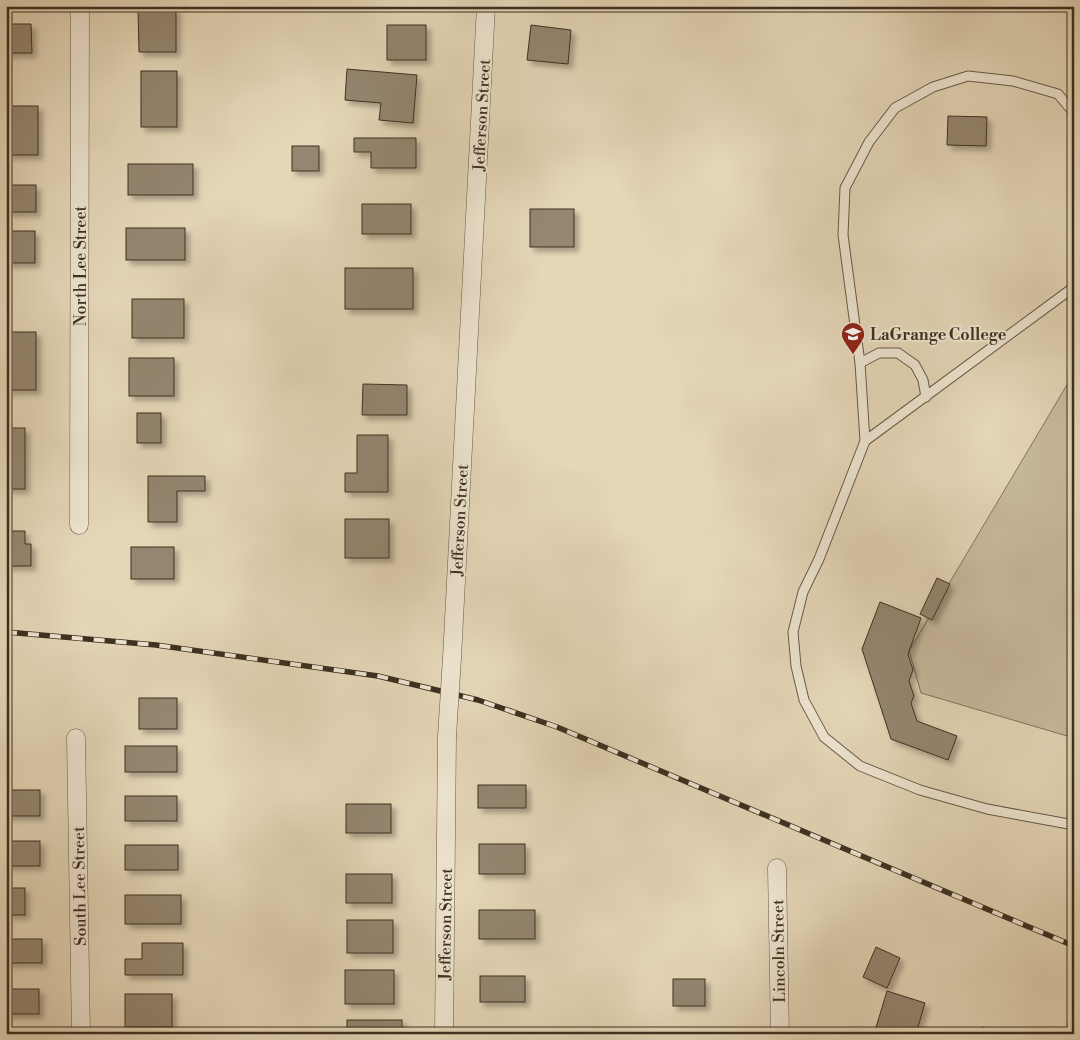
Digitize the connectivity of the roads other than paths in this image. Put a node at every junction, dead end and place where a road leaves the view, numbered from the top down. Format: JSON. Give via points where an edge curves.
{"nodes":[{"id":1,"x":80,"y":6,"type":"edge"},
{"id":2,"x":486,"y":6,"type":"edge"},
{"id":3,"x":1074,"y":112,"type":"edge"},
{"id":4,"x":1074,"y":287,"type":"edge"},
{"id":5,"x":860,"y":364,"type":"junction"},
{"id":6,"x":926,"y":397,"type":"junction"},
{"id":7,"x":865,"y":441,"type":"junction"},
{"id":8,"x":79,"y":525,"type":"dead end"},
{"id":9,"x":76,"y":738,"type":"dead end"},
{"id":10,"x":1074,"y":825,"type":"edge"},
{"id":11,"x":777,"y":868,"type":"dead end"},
{"id":12,"x":780,"y":1033,"type":"edge"},
{"id":13,"x":81,"y":1034,"type":"edge"},
{"id":14,"x":444,"y":1034,"type":"edge"}],
"edges":[{"from":1,"to":8,"type":"street","name":"North Lee Street"},
{"from":2,"to":14,"type":"street","name":"Jefferson Street","bridge":true,"via":[[447,736]]},
{"from":3,"to":5,"type":"lane","via":[[1058,94],[1013,81],[968,76],[934,87],[895,108],[869,142],[845,188],[843,235]]},
{"from":4,"to":6,"type":"lane"},
{"from":5,"to":6,"type":"lane","via":[[879,353],[898,353],[915,365],[923,380]]},
{"from":5,"to":7,"type":"lane"},
{"from":6,"to":7,"type":"lane"},
{"from":7,"to":10,"type":"lane","via":[[802,592],[792,632],[804,700],[824,737],[860,766],[920,790],[987,809]]},
{"from":9,"to":13,"type":"street","name":"South Lee Street"},
{"from":11,"to":12,"type":"street","name":"Lincoln Street"}]}
